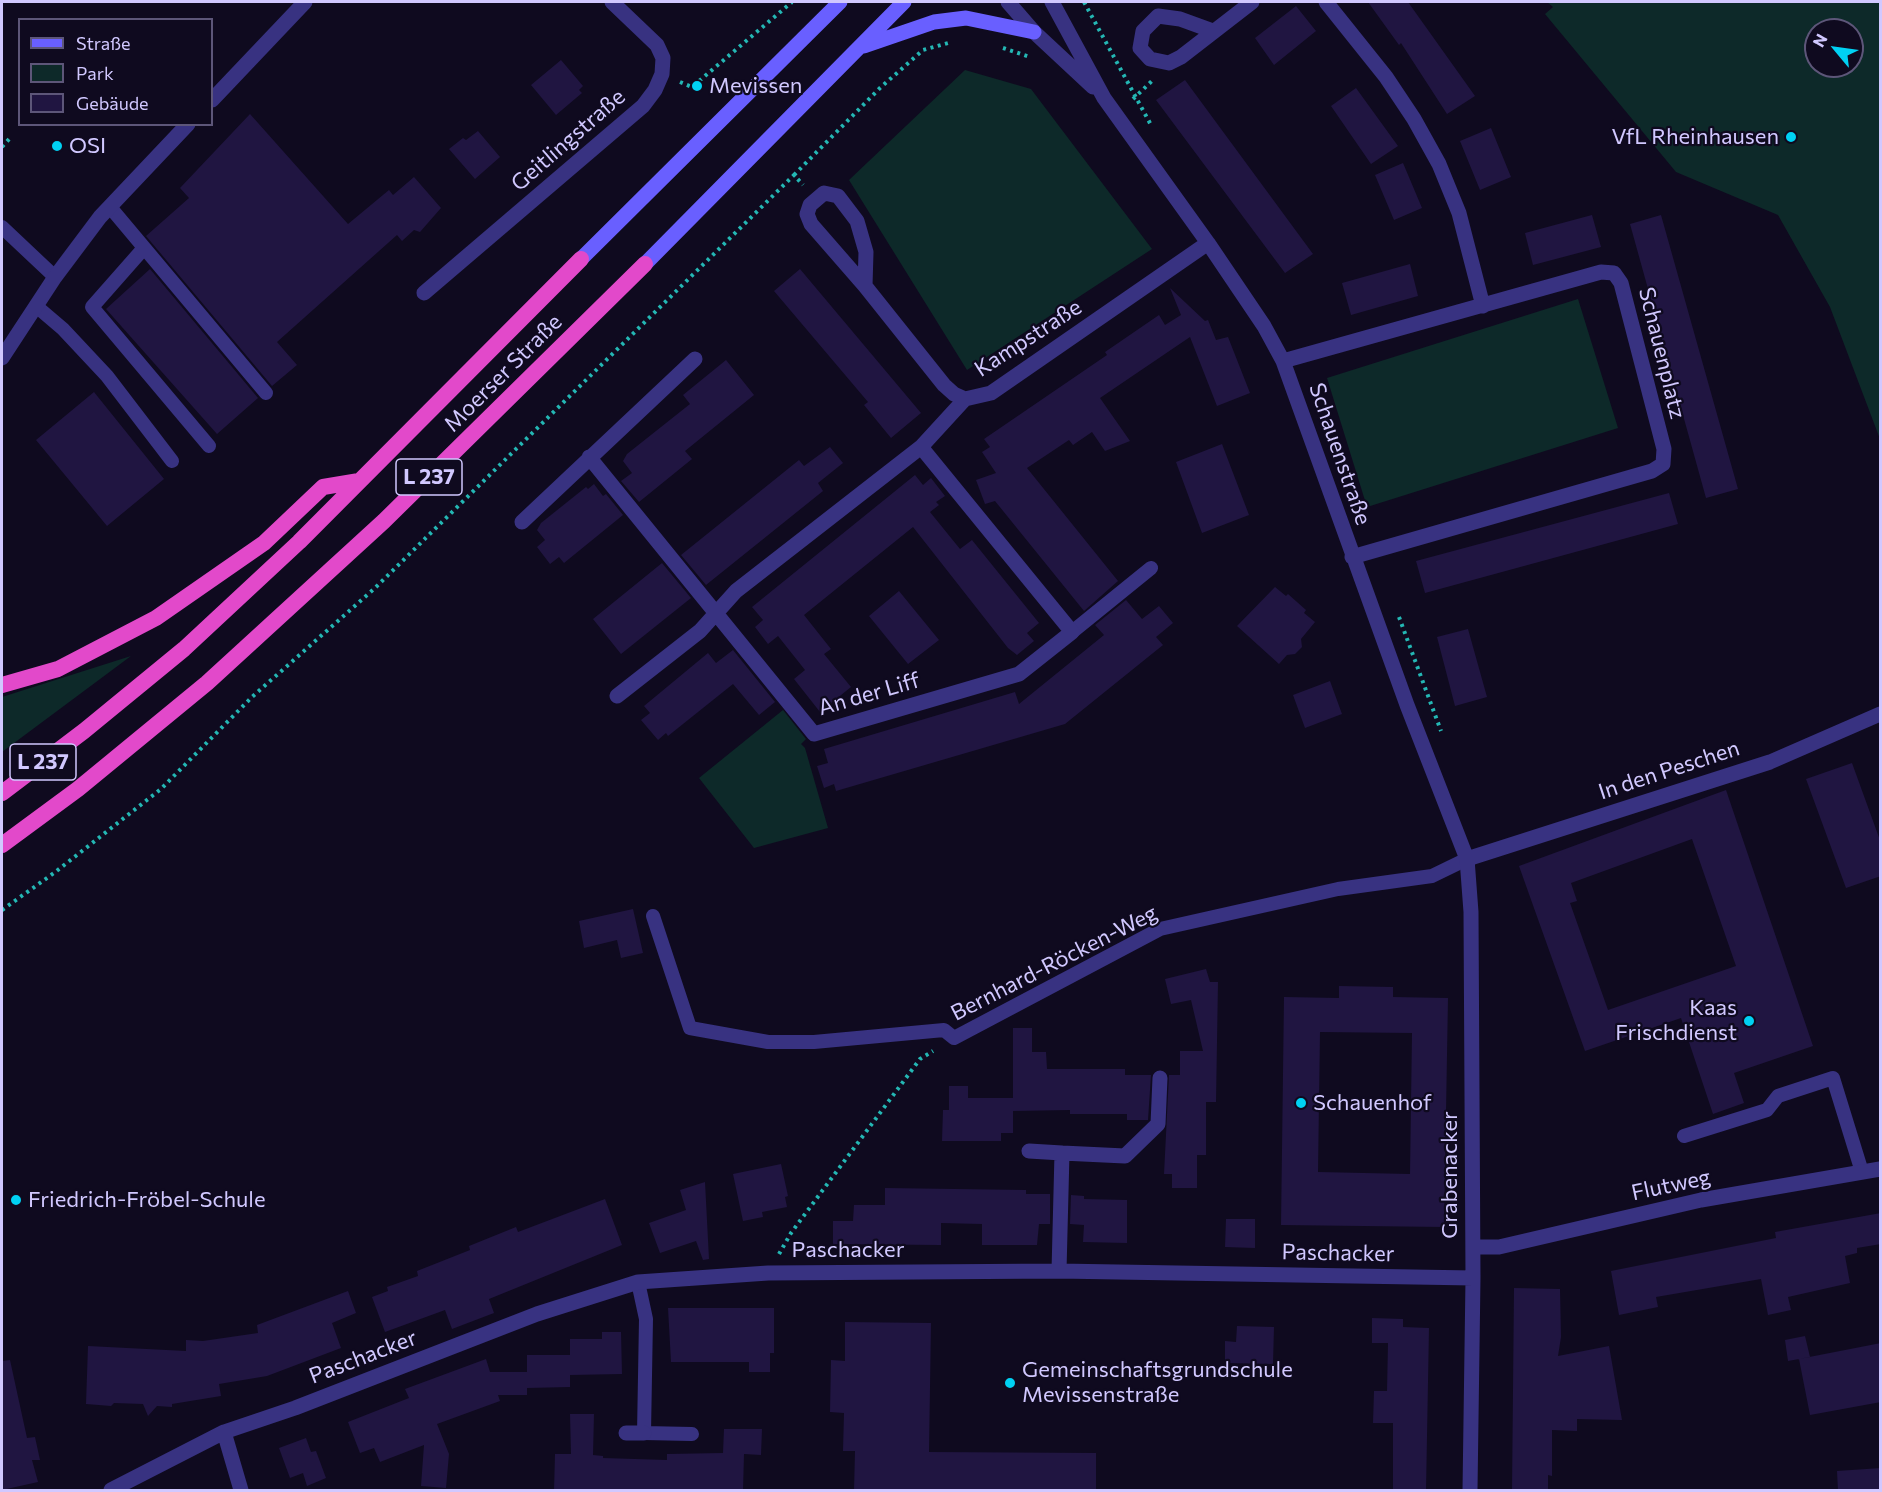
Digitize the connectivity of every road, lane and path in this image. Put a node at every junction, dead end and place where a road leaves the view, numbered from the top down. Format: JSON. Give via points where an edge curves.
{"nodes":[{"id":1,"x":305,"y":2,"type":"edge"},
{"id":2,"x":612,"y":2,"type":"edge"},
{"id":3,"x":792,"y":2,"type":"edge"},
{"id":4,"x":840,"y":2,"type":"edge"},
{"id":5,"x":904,"y":2,"type":"edge"},
{"id":6,"x":1008,"y":2,"type":"edge"},
{"id":7,"x":1052,"y":2,"type":"edge"},
{"id":8,"x":1252,"y":2,"type":"edge"},
{"id":9,"x":1326,"y":2,"type":"edge"},
{"id":10,"x":1213,"y":31,"type":"junction"},
{"id":11,"x":1034,"y":32,"type":"junction"},
{"id":12,"x":954,"y":41,"type":"dead end"},
{"id":13,"x":861,"y":47,"type":"junction"},
{"id":14,"x":998,"y":47,"type":"dead end"},
{"id":15,"x":1040,"y":61,"type":"dead end"},
{"id":16,"x":1169,"y":63,"type":"junction"},
{"id":17,"x":662,"y":74,"type":"junction"},
{"id":18,"x":1104,"y":98,"type":"junction"},
{"id":19,"x":213,"y":99,"type":"edge"},
{"id":20,"x":1116,"y":114,"type":"junction"},
{"id":21,"x":186,"y":126,"type":"edge"},
{"id":22,"x":11,"y":136,"type":"dead end"},
{"id":23,"x":2,"y":147,"type":"edge"},
{"id":24,"x":794,"y":175,"type":"junction"},
{"id":25,"x":815,"y":199,"type":"junction"},
{"id":26,"x":110,"y":207,"type":"junction"},
{"id":27,"x":2,"y":227,"type":"edge"},
{"id":28,"x":1208,"y":243,"type":"junction"},
{"id":29,"x":144,"y":248,"type":"junction"},
{"id":30,"x":581,"y":259,"type":"joint"},
{"id":31,"x":645,"y":264,"type":"joint"},
{"id":32,"x":55,"y":277,"type":"junction"},
{"id":33,"x":865,"y":286,"type":"junction"},
{"id":34,"x":424,"y":293,"type":"dead end"},
{"id":35,"x":36,"y":306,"type":"junction"},
{"id":36,"x":1483,"y":306,"type":"junction"},
{"id":37,"x":2,"y":358,"type":"edge"},
{"id":38,"x":696,"y":359,"type":"dead end"},
{"id":39,"x":1283,"y":361,"type":"junction"},
{"id":40,"x":266,"y":393,"type":"dead end"},
{"id":41,"x":965,"y":399,"type":"junction"},
{"id":42,"x":209,"y":446,"type":"dead end"},
{"id":43,"x":921,"y":447,"type":"junction"},
{"id":44,"x":589,"y":457,"type":"junction"},
{"id":45,"x":172,"y":461,"type":"dead end"},
{"id":46,"x":359,"y":481,"type":"junction"},
{"id":47,"x":522,"y":522,"type":"dead end"},
{"id":48,"x":1352,"y":557,"type":"junction"},
{"id":49,"x":1151,"y":568,"type":"dead end"},
{"id":50,"x":718,"y":614,"type":"junction"},
{"id":51,"x":1072,"y":632,"type":"junction"},
{"id":52,"x":2,"y":685,"type":"edge"},
{"id":53,"x":617,"y":696,"type":"dead end"},
{"id":54,"x":1881,"y":714,"type":"edge"},
{"id":55,"x":2,"y":794,"type":"edge"},
{"id":56,"x":2,"y":845,"type":"edge"},
{"id":57,"x":1467,"y":859,"type":"junction"},
{"id":58,"x":2,"y":910,"type":"edge"},
{"id":59,"x":653,"y":916,"type":"dead end"},
{"id":60,"x":954,"y":1038,"type":"junction"},
{"id":61,"x":1160,"y":1078,"type":"dead end"},
{"id":62,"x":1684,"y":1136,"type":"dead end"},
{"id":63,"x":1029,"y":1151,"type":"dead end"},
{"id":64,"x":1062,"y":1153,"type":"junction"},
{"id":65,"x":1881,"y":1169,"type":"edge"},
{"id":66,"x":1862,"y":1172,"type":"junction"},
{"id":67,"x":1473,"y":1247,"type":"junction"},
{"id":68,"x":1059,"y":1271,"type":"junction"},
{"id":69,"x":768,"y":1273,"type":"junction"},
{"id":70,"x":1473,"y":1278,"type":"junction"},
{"id":71,"x":638,"y":1282,"type":"junction"},
{"id":72,"x":224,"y":1432,"type":"junction"},
{"id":73,"x":626,"y":1433,"type":"dead end"},
{"id":74,"x":644,"y":1433,"type":"junction"},
{"id":75,"x":692,"y":1434,"type":"dead end"},
{"id":76,"x":111,"y":1491,"type":"edge"},
{"id":77,"x":241,"y":1491,"type":"edge"},
{"id":78,"x":1470,"y":1491,"type":"edge"}],
"edges":[{"from":1,"to":19,"type":"street"},
{"from":2,"to":17,"type":"street","via":[[657,45],[663,58]]},
{"from":3,"to":17,"type":"path","via":[[692,87]]},
{"from":4,"to":30,"type":"main road","name":"Moerser Straße","number":"L 237"},
{"from":5,"to":13,"type":"main road","name":"Moerser Straße","number":"L 237"},
{"from":6,"to":11,"type":"street","name":"Schauenstraße"},
{"from":7,"to":18,"type":"street","name":"Schauenstraße"},
{"from":8,"to":10,"type":"street"},
{"from":9,"to":36,"type":"street","via":[[1386,77],[1439,164],[1459,213]]},
{"from":10,"to":16,"type":"street"},
{"from":10,"to":16,"type":"street","via":[[1158,16],[1143,31],[1140,48],[1150,59]]},
{"from":11,"to":13,"type":"main road","via":[[966,18],[934,22]]},
{"from":11,"to":18,"type":"street","name":"Schauenstraße"},
{"from":12,"to":24,"type":"path","via":[[923,50]]},
{"from":13,"to":31,"type":"main road","name":"Moerser Straße","number":"L 237"},
{"from":14,"to":15,"type":"path"},
{"from":16,"to":20,"type":"path"},
{"from":17,"to":34,"type":"street","name":"Geitlingstraße","via":[[643,106]]},
{"from":18,"to":20,"type":"street","name":"Schauenstraße"},
{"from":20,"to":28,"type":"street","name":"Schauenstraße"},
{"from":21,"to":26,"type":"street"},
{"from":22,"to":23,"type":"path"},
{"from":24,"to":25,"type":"path"},
{"from":24,"to":58,"type":"path","via":[[382,581],[252,697],[161,789]]},
{"from":25,"to":33,"type":"street","name":"Kampstraße","via":[[807,214],[811,224]]},
{"from":25,"to":33,"type":"street","via":[[824,193],[838,196],[857,221],[866,252]]},
{"from":26,"to":29,"type":"lane"},
{"from":26,"to":32,"type":"street"},
{"from":27,"to":32,"type":"lane"},
{"from":28,"to":39,"type":"street","name":"Schauenstraße"},
{"from":28,"to":41,"type":"street","name":"Kampstraße","via":[[991,393]]},
{"from":29,"to":40,"type":"lane"},
{"from":29,"to":42,"type":"lane","via":[[92,307]]},
{"from":30,"to":46,"type":"highway","name":"Moerser Straße","number":"L 237"},
{"from":31,"to":56,"type":"highway","name":"Moerser Straße","number":"L 237","via":[[384,521],[207,683],[78,789]]},
{"from":32,"to":35,"type":"street"},
{"from":33,"to":41,"type":"street","name":"Kampstraße","via":[[944,385]]},
{"from":35,"to":37,"type":"street"},
{"from":35,"to":45,"type":"lane","via":[[108,376]]},
{"from":36,"to":39,"type":"street","name":"Schauenplatz"},
{"from":36,"to":48,"type":"street","name":"Schauenplatz","via":[[1601,272],[1614,273],[1621,283],[1664,449],[1663,464],[1652,471]]},
{"from":38,"to":44,"type":"street"},
{"from":39,"to":48,"type":"street","name":"Schauenstraße"},
{"from":41,"to":43,"type":"street"},
{"from":43,"to":50,"type":"street","via":[[736,591]]},
{"from":43,"to":51,"type":"street"},
{"from":44,"to":47,"type":"street"},
{"from":44,"to":50,"type":"street","name":"An der Liff"},
{"from":46,"to":52,"type":"highway","via":[[322,487],[264,543],[156,618],[58,669]]},
{"from":46,"to":55,"type":"highway","name":"Moerser Straße","number":"L 237","via":[[184,649]]},
{"from":48,"to":57,"type":"street","name":"Schauenstraße"},
{"from":49,"to":51,"type":"lane","name":"An der Liff"},
{"from":50,"to":51,"type":"street","name":"An der Liff","via":[[814,734],[1019,674]]},
{"from":50,"to":53,"type":"street"},
{"from":54,"to":57,"type":"street","name":"In den Peschen","via":[[1770,762]]},
{"from":57,"to":60,"type":"lane","name":"Bernhard-Röcken-Weg","via":[[1432,876],[1338,889],[1160,929]]},
{"from":57,"to":67,"type":"street","name":"Grabenacker","via":[[1471,912]]},
{"from":59,"to":60,"type":"lane","via":[[690,1028],[768,1042],[814,1042],[944,1030]]},
{"from":60,"to":69,"type":"path","name":"Bernhard-Röcken-Weg","via":[[920,1059],[791,1233]]},
{"from":61,"to":64,"type":"street","via":[[1158,1124],[1125,1156]]},
{"from":62,"to":66,"type":"lane","via":[[1767,1110],[1778,1096],[1833,1078]]},
{"from":63,"to":64,"type":"street"},
{"from":64,"to":68,"type":"street"},
{"from":65,"to":66,"type":"street","name":"Flutweg"},
{"from":66,"to":67,"type":"street","name":"Flutweg","via":[[1701,1200],[1499,1247]]},
{"from":67,"to":70,"type":"street","name":"Grabenacker"},
{"from":68,"to":69,"type":"street","name":"Paschacker"},
{"from":68,"to":70,"type":"street","name":"Paschacker"},
{"from":69,"to":71,"type":"street","name":"Paschacker"},
{"from":70,"to":78,"type":"street","name":"Grabenacker"},
{"from":71,"to":72,"type":"street","name":"Paschacker","via":[[537,1314]]},
{"from":71,"to":74,"type":"lane","via":[[646,1319]]},
{"from":72,"to":76,"type":"street","name":"Paschacker"},
{"from":72,"to":77,"type":"street"},
{"from":73,"to":74,"type":"street"},
{"from":74,"to":75,"type":"lane"}]}
